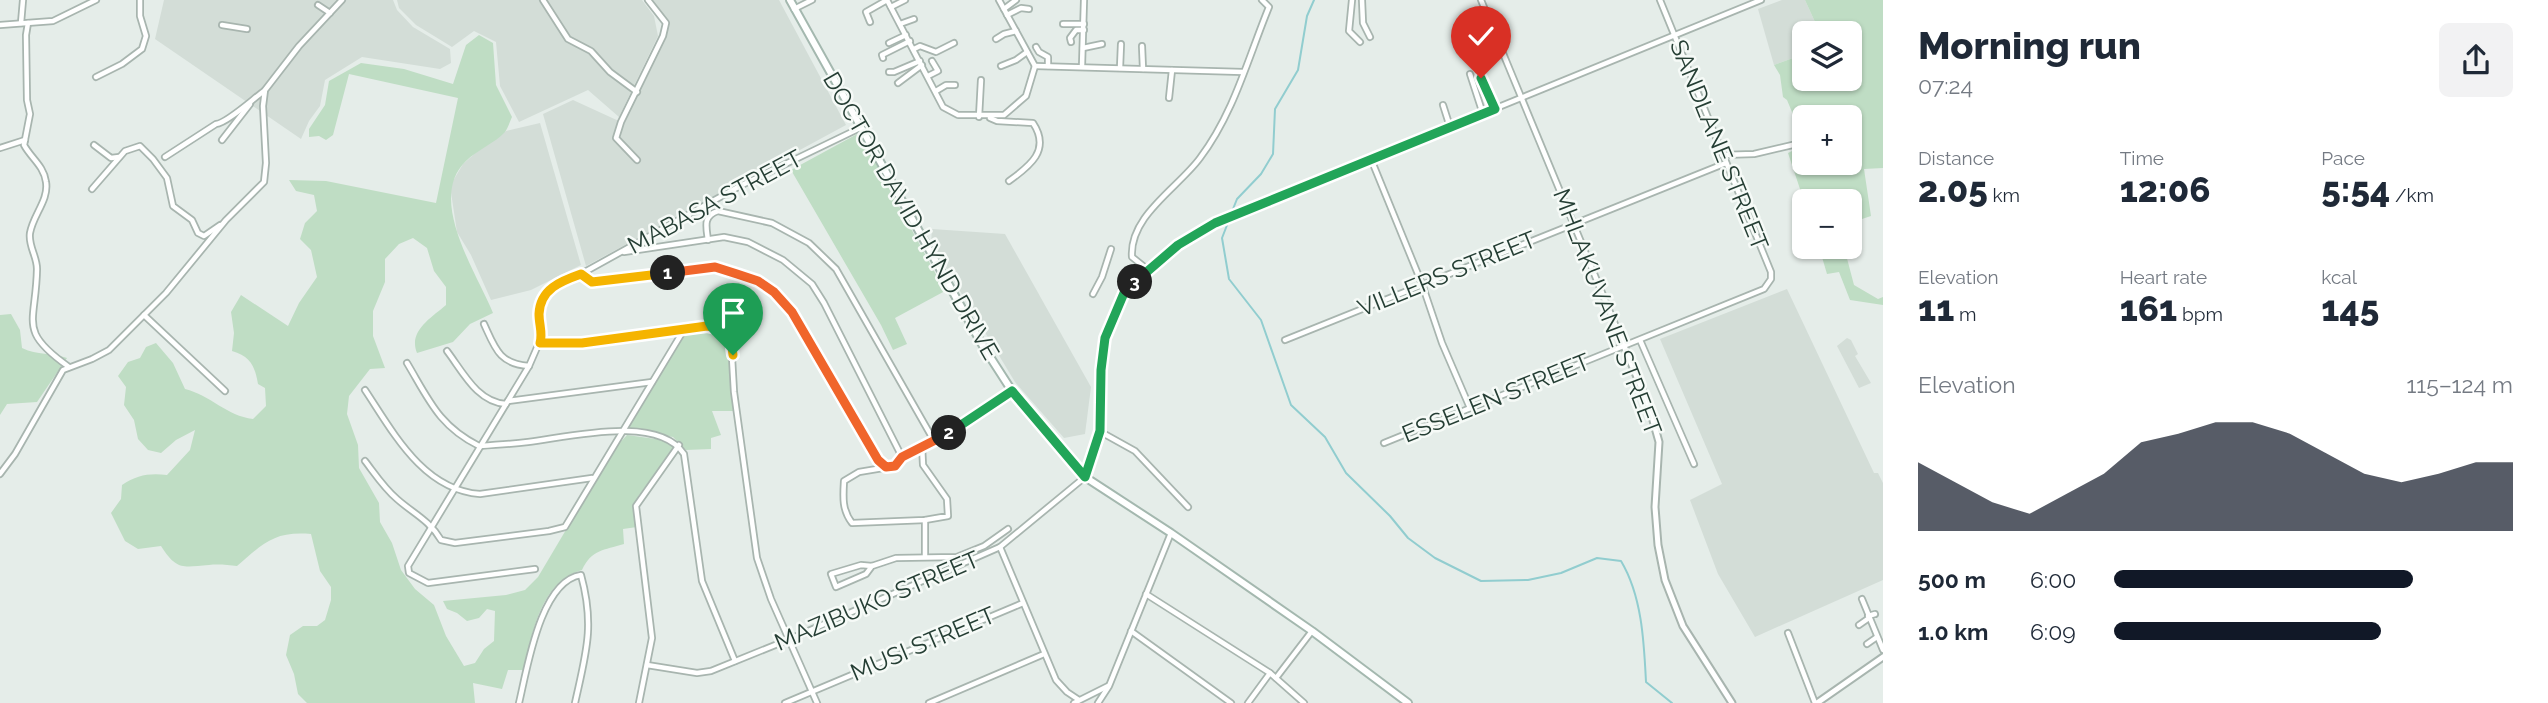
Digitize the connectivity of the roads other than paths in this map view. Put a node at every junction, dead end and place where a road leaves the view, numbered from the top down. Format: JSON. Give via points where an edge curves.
{"nodes":[{"id":1,"x":23,"y":0,"type":"edge"},
{"id":2,"x":96,"y":0,"type":"edge"},
{"id":3,"x":140,"y":0,"type":"edge"},
{"id":4,"x":342,"y":0,"type":"edge"},
{"id":5,"x":543,"y":0,"type":"edge"},
{"id":6,"x":648,"y":0,"type":"edge"},
{"id":7,"x":790,"y":0,"type":"edge"},
{"id":8,"x":811,"y":0,"type":"edge"},
{"id":9,"x":887,"y":0,"type":"edge"},
{"id":10,"x":905,"y":0,"type":"edge"},
{"id":11,"x":999,"y":0,"type":"edge"},
{"id":12,"x":1016,"y":0,"type":"edge"},
{"id":13,"x":1084,"y":0,"type":"edge"},
{"id":14,"x":1262,"y":0,"type":"edge"},
{"id":15,"x":1352,"y":0,"type":"edge"},
{"id":16,"x":1362,"y":0,"type":"edge"},
{"id":17,"x":1480,"y":0,"type":"edge"},
{"id":18,"x":1660,"y":0,"type":"edge"},
{"id":19,"x":1761,"y":0,"type":"edge"},
{"id":20,"x":318,"y":5,"type":"dead end"},
{"id":21,"x":891,"y":7,"type":"junction"},
{"id":22,"x":794,"y":9,"type":"junction"},
{"id":23,"x":1028,"y":9,"type":"dead end"},
{"id":24,"x":1006,"y":12,"type":"junction"},
{"id":25,"x":330,"y":13,"type":"junction"},
{"id":26,"x":914,"y":19,"type":"dead end"},
{"id":27,"x":870,"y":22,"type":"dead end"},
{"id":28,"x":21,"y":23,"type":"junction"},
{"id":29,"x":28,"y":23,"type":"junction"},
{"id":30,"x":900,"y":24,"type":"junction"},
{"id":31,"x":1063,"y":24,"type":"dead end"},
{"id":32,"x":0,"y":25,"type":"edge"},
{"id":33,"x":222,"y":25,"type":"dead end"},
{"id":34,"x":1084,"y":27,"type":"junction"},
{"id":35,"x":247,"y":29,"type":"dead end"},
{"id":36,"x":1016,"y":31,"type":"junction"},
{"id":37,"x":906,"y":35,"type":"junction"},
{"id":38,"x":1674,"y":36,"type":"junction"},
{"id":39,"x":1370,"y":37,"type":"dead end"},
{"id":40,"x":996,"y":38,"type":"dead end"},
{"id":41,"x":909,"y":41,"type":"junction"},
{"id":42,"x":1071,"y":42,"type":"dead end"},
{"id":43,"x":1360,"y":42,"type":"dead end"},
{"id":44,"x":889,"y":43,"type":"dead end"},
{"id":45,"x":954,"y":43,"type":"dead end"},
{"id":46,"x":1102,"y":44,"type":"dead end"},
{"id":47,"x":1121,"y":44,"type":"dead end"},
{"id":48,"x":1142,"y":46,"type":"dead end"},
{"id":49,"x":1036,"y":47,"type":"dead end"},
{"id":50,"x":1499,"y":47,"type":"junction"},
{"id":51,"x":1083,"y":48,"type":"junction"},
{"id":52,"x":914,"y":50,"type":"junction"},
{"id":53,"x":1027,"y":52,"type":"junction"},
{"id":54,"x":883,"y":58,"type":"dead end"},
{"id":55,"x":932,"y":61,"type":"dead end"},
{"id":56,"x":921,"y":63,"type":"junction"},
{"id":57,"x":1001,"y":66,"type":"dead end"},
{"id":58,"x":1035,"y":66,"type":"junction"},
{"id":59,"x":1048,"y":66,"type":"junction"},
{"id":60,"x":1082,"y":66,"type":"junction"},
{"id":61,"x":1120,"y":68,"type":"junction"},
{"id":62,"x":1143,"y":69,"type":"junction"},
{"id":63,"x":1172,"y":70,"type":"junction"},
{"id":64,"x":889,"y":72,"type":"dead end"},
{"id":65,"x":1243,"y":72,"type":"junction"},
{"id":66,"x":1470,"y":74,"type":"dead end"},
{"id":67,"x":928,"y":76,"type":"junction"},
{"id":68,"x":96,"y":77,"type":"dead end"},
{"id":69,"x":981,"y":80,"type":"dead end"},
{"id":70,"x":898,"y":83,"type":"dead end"},
{"id":71,"x":955,"y":85,"type":"dead end"},
{"id":72,"x":265,"y":90,"type":"junction"},
{"id":73,"x":936,"y":91,"type":"junction"},
{"id":74,"x":637,"y":92,"type":"junction"},
{"id":75,"x":1169,"y":98,"type":"dead end"},
{"id":76,"x":1522,"y":99,"type":"junction"},
{"id":77,"x":251,"y":103,"type":"junction"},
{"id":78,"x":1443,"y":105,"type":"dead end"},
{"id":79,"x":1495,"y":109,"type":"junction"},
{"id":80,"x":1483,"y":114,"type":"junction"},
{"id":81,"x":979,"y":117,"type":"junction"},
{"id":82,"x":989,"y":117,"type":"junction"},
{"id":83,"x":1450,"y":127,"type":"junction"},
{"id":84,"x":860,"y":128,"type":"junction"},
{"id":85,"x":24,"y":140,"type":"junction"},
{"id":86,"x":222,"y":140,"type":"dead end"},
{"id":87,"x":94,"y":145,"type":"dead end"},
{"id":88,"x":1792,"y":146,"type":"edge"},
{"id":89,"x":0,"y":148,"type":"edge"},
{"id":90,"x":1723,"y":155,"type":"junction"},
{"id":91,"x":120,"y":157,"type":"junction"},
{"id":92,"x":165,"y":157,"type":"dead end"},
{"id":93,"x":1371,"y":159,"type":"junction"},
{"id":94,"x":637,"y":160,"type":"dead end"},
{"id":95,"x":1726,"y":163,"type":"junction"},
{"id":96,"x":1009,"y":181,"type":"dead end"},
{"id":97,"x":92,"y":189,"type":"dead end"},
{"id":98,"x":226,"y":220,"type":"junction"},
{"id":99,"x":1573,"y":223,"type":"junction"},
{"id":100,"x":708,"y":240,"type":"junction"},
{"id":101,"x":1111,"y":249,"type":"dead end"},
{"id":102,"x":618,"y":253,"type":"junction"},
{"id":103,"x":1147,"y":270,"type":"junction"},
{"id":104,"x":581,"y":274,"type":"junction"},
{"id":105,"x":1422,"y":284,"type":"junction"},
{"id":106,"x":1764,"y":289,"type":"joint"},
{"id":107,"x":1093,"y":293,"type":"dead end"},
{"id":108,"x":144,"y":315,"type":"junction"},
{"id":109,"x":484,"y":324,"type":"dead end"},
{"id":110,"x":685,"y":327,"type":"junction"},
{"id":111,"x":1285,"y":340,"type":"dead end"},
{"id":112,"x":1640,"y":340,"type":"junction"},
{"id":113,"x":540,"y":343,"type":"junction"},
{"id":114,"x":1625,"y":346,"type":"junction"},
{"id":115,"x":447,"y":351,"type":"dead end"},
{"id":116,"x":407,"y":363,"type":"dead end"},
{"id":117,"x":529,"y":366,"type":"junction"},
{"id":118,"x":69,"y":367,"type":"junction"},
{"id":119,"x":653,"y":382,"type":"junction"},
{"id":120,"x":365,"y":390,"type":"dead end"},
{"id":121,"x":225,"y":391,"type":"dead end"},
{"id":122,"x":1012,"y":391,"type":"junction"},
{"id":123,"x":507,"y":402,"type":"junction"},
{"id":124,"x":1470,"y":408,"type":"junction"},
{"id":125,"x":624,"y":431,"type":"junction"},
{"id":126,"x":1100,"y":431,"type":"junction"},
{"id":127,"x":933,"y":439,"type":"junction"},
{"id":128,"x":1384,"y":443,"type":"dead end"},
{"id":129,"x":678,"y":445,"type":"junction"},
{"id":130,"x":479,"y":446,"type":"junction"},
{"id":131,"x":922,"y":446,"type":"junction"},
{"id":132,"x":902,"y":457,"type":"junction"},
{"id":133,"x":365,"y":461,"type":"dead end"},
{"id":134,"x":1694,"y":464,"type":"dead end"},
{"id":135,"x":886,"y":467,"type":"junction"},
{"id":136,"x":0,"y":474,"type":"edge"},
{"id":137,"x":593,"y":477,"type":"junction"},
{"id":138,"x":1085,"y":477,"type":"junction"},
{"id":139,"x":454,"y":488,"type":"junction"},
{"id":140,"x":1188,"y":507,"type":"dead end"},
{"id":141,"x":925,"y":520,"type":"junction"},
{"id":142,"x":432,"y":525,"type":"junction"},
{"id":143,"x":1008,"y":529,"type":"dead end"},
{"id":144,"x":1171,"y":533,"type":"junction"},
{"id":145,"x":1000,"y":547,"type":"junction"},
{"id":146,"x":925,"y":556,"type":"junction"},
{"id":147,"x":872,"y":566,"type":"junction"},
{"id":148,"x":853,"y":567,"type":"junction"},
{"id":149,"x":535,"y":569,"type":"dead end"},
{"id":150,"x":857,"y":579,"type":"junction"},
{"id":151,"x":1146,"y":594,"type":"junction"},
{"id":152,"x":1862,"y":599,"type":"dead end"},
{"id":153,"x":1023,"y":603,"type":"junction"},
{"id":154,"x":1875,"y":614,"type":"dead end"},
{"id":155,"x":1869,"y":617,"type":"junction"},
{"id":156,"x":1859,"y":625,"type":"dead end"},
{"id":157,"x":1131,"y":631,"type":"junction"},
{"id":158,"x":1312,"y":631,"type":"junction"},
{"id":159,"x":1788,"y":633,"type":"dead end"},
{"id":160,"x":1877,"y":637,"type":"junction"},
{"id":161,"x":790,"y":639,"type":"junction"},
{"id":162,"x":1867,"y":644,"type":"dead end"},
{"id":163,"x":1883,"y":650,"type":"edge"},
{"id":164,"x":1044,"y":653,"type":"junction"},
{"id":165,"x":1883,"y":657,"type":"edge"},
{"id":166,"x":735,"y":661,"type":"junction"},
{"id":167,"x":647,"y":665,"type":"junction"},
{"id":168,"x":1270,"y":673,"type":"junction"},
{"id":169,"x":1276,"y":678,"type":"junction"},
{"id":170,"x":1109,"y":686,"type":"junction"},
{"id":171,"x":812,"y":690,"type":"junction"},
{"id":172,"x":1077,"y":701,"type":"edge"},
{"id":173,"x":519,"y":703,"type":"edge"},
{"id":174,"x":575,"y":703,"type":"edge"},
{"id":175,"x":639,"y":703,"type":"edge"},
{"id":176,"x":785,"y":703,"type":"edge"},
{"id":177,"x":817,"y":703,"type":"edge"},
{"id":178,"x":929,"y":703,"type":"edge"},
{"id":179,"x":1098,"y":703,"type":"edge"},
{"id":180,"x":1231,"y":703,"type":"edge"},
{"id":181,"x":1248,"y":703,"type":"edge"},
{"id":182,"x":1304,"y":703,"type":"edge"},
{"id":183,"x":1408,"y":703,"type":"edge"},
{"id":184,"x":1732,"y":703,"type":"edge"},
{"id":185,"x":1816,"y":703,"type":"edge"}],
"edges":[{"from":1,"to":28,"type":"street"},
{"from":2,"to":29,"type":"street","via":[[53,21]]},
{"from":3,"to":68,"type":"street","via":[[146,36],[142,49]]},
{"from":4,"to":25,"type":"street"},
{"from":5,"to":74,"type":"street","via":[[568,38]]},
{"from":6,"to":74,"type":"street","via":[[666,23]]},
{"from":7,"to":22,"type":"main road","name":"DOCTOR DAVID HYND DRIVE"},
{"from":8,"to":22,"type":"street"},
{"from":9,"to":21,"type":"street"},
{"from":9,"to":27,"type":"street","via":[[866,12]]},
{"from":10,"to":21,"type":"street"},
{"from":11,"to":24,"type":"street"},
{"from":12,"to":24,"type":"street"},
{"from":13,"to":34,"type":"street"},
{"from":14,"to":65,"type":"street","via":[[1269,6]]},
{"from":15,"to":43,"type":"street","via":[[1349,31]]},
{"from":16,"to":39,"type":"street","via":[[1363,23]]},
{"from":17,"to":50,"type":"street","name":"MHLAKUVANE STREET"},
{"from":18,"to":38,"type":"street","name":"SANDLANE STREET"},
{"from":19,"to":38,"type":"street"},
{"from":20,"to":25,"type":"street"},
{"from":21,"to":30,"type":"street"},
{"from":22,"to":84,"type":"main road","name":"DOCTOR DAVID HYND DRIVE"},
{"from":23,"to":24,"type":"street"},
{"from":24,"to":36,"type":"street"},
{"from":25,"to":72,"type":"street"},
{"from":26,"to":30,"type":"street"},
{"from":28,"to":29,"type":"street"},
{"from":28,"to":32,"type":"street"},
{"from":29,"to":85,"type":"street","via":[[30,114]]},
{"from":30,"to":37,"type":"street"},
{"from":31,"to":34,"type":"street"},
{"from":33,"to":35,"type":"street"},
{"from":34,"to":42,"type":"street","via":[[1076,30]]},
{"from":34,"to":51,"type":"street"},
{"from":36,"to":40,"type":"street"},
{"from":36,"to":53,"type":"street"},
{"from":37,"to":41,"type":"street"},
{"from":37,"to":44,"type":"street"},
{"from":38,"to":76,"type":"street"},
{"from":38,"to":90,"type":"street","name":"SANDLANE STREET"},
{"from":41,"to":52,"type":"street"},
{"from":41,"to":54,"type":"street"},
{"from":45,"to":52,"type":"street","via":[[936,52],[919,46]]},
{"from":46,"to":51,"type":"street"},
{"from":47,"to":61,"type":"street"},
{"from":48,"to":62,"type":"street"},
{"from":49,"to":59,"type":"street","via":[[1048,57]]},
{"from":50,"to":76,"type":"street","name":"MHLAKUVANE STREET"},
{"from":50,"to":79,"type":"street","via":[[1474,59]]},
{"from":51,"to":60,"type":"street"},
{"from":52,"to":56,"type":"street"},
{"from":53,"to":57,"type":"street"},
{"from":53,"to":58,"type":"street"},
{"from":55,"to":67,"type":"street","via":[[938,71]]},
{"from":56,"to":64,"type":"street"},
{"from":56,"to":67,"type":"street"},
{"from":56,"to":70,"type":"street"},
{"from":58,"to":59,"type":"street"},
{"from":58,"to":82,"type":"street","via":[[1026,96],[1004,115]]},
{"from":59,"to":60,"type":"street"},
{"from":60,"to":61,"type":"street"},
{"from":61,"to":62,"type":"street"},
{"from":62,"to":63,"type":"street"},
{"from":63,"to":65,"type":"street"},
{"from":63,"to":75,"type":"street"},
{"from":65,"to":103,"type":"street","via":[[1226,118],[1200,159],[1138,229],[1132,257]]},
{"from":66,"to":80,"type":"street"},
{"from":67,"to":73,"type":"street"},
{"from":69,"to":81,"type":"street"},
{"from":71,"to":73,"type":"street"},
{"from":72,"to":77,"type":"street"},
{"from":72,"to":98,"type":"street","via":[[264,182]]},
{"from":73,"to":81,"type":"street","via":[[950,112]]},
{"from":74,"to":94,"type":"street","via":[[616,138]]},
{"from":76,"to":79,"type":"street"},
{"from":76,"to":99,"type":"street","name":"MHLAKUVANE STREET"},
{"from":77,"to":86,"type":"street"},
{"from":77,"to":92,"type":"street"},
{"from":78,"to":83,"type":"street"},
{"from":79,"to":80,"type":"street"},
{"from":80,"to":83,"type":"street"},
{"from":81,"to":82,"type":"street"},
{"from":82,"to":96,"type":"street","via":[[1033,123],[1041,135],[1034,159]]},
{"from":83,"to":93,"type":"street"},
{"from":84,"to":102,"type":"street","name":"MABASA STREET"},
{"from":84,"to":122,"type":"main road","name":"DOCTOR DAVID HYND DRIVE"},
{"from":85,"to":89,"type":"street"},
{"from":85,"to":118,"type":"street","via":[[46,186],[29,239],[37,268],[34,333]]},
{"from":87,"to":91,"type":"street","via":[[111,158]]},
{"from":88,"to":90,"type":"street"},
{"from":90,"to":95,"type":"street","name":"SANDLANE STREET"},
{"from":91,"to":97,"type":"street"},
{"from":91,"to":98,"type":"street","via":[[141,146],[167,178],[173,206],[192,220],[201,236]]},
{"from":93,"to":103,"type":"street","via":[[1215,223]]},
{"from":93,"to":105,"type":"street"},
{"from":95,"to":99,"type":"street","name":"VILLERS STREET"},
{"from":95,"to":106,"type":"street","name":"SANDLANE STREET","via":[[1771,272]]},
{"from":98,"to":108,"type":"street"},
{"from":99,"to":105,"type":"street","name":"VILLERS STREET"},
{"from":99,"to":114,"type":"street","name":"MHLAKUVANE STREET"},
{"from":100,"to":102,"type":"street"},
{"from":100,"to":127,"type":"street","via":[[707,218],[718,211],[772,223],[808,243],[836,269]]},
{"from":100,"to":132,"type":"street","via":[[724,237],[748,242],[783,260],[812,284]]},
{"from":101,"to":107,"type":"street"},
{"from":102,"to":104,"type":"street","name":"MABASA STREET"},
{"from":103,"to":126,"type":"street","via":[[1124,293],[1105,338]]},
{"from":104,"to":113,"type":"street","name":"MABASA STREET","via":[[545,294],[539,313]]},
{"from":104,"to":135,"type":"street","via":[[592,282],[715,267],[758,281],[792,312]]},
{"from":105,"to":111,"type":"street","name":"VILLERS STREET"},
{"from":105,"to":124,"type":"street"},
{"from":106,"to":112,"type":"street","name":"ESSELEN STREET"},
{"from":108,"to":118,"type":"street","via":[[109,350]]},
{"from":108,"to":121,"type":"street"},
{"from":109,"to":117,"type":"street","via":[[506,361]]},
{"from":110,"to":113,"type":"street","via":[[582,343]]},
{"from":110,"to":119,"type":"street"},
{"from":110,"to":161,"type":"street","via":[[715,328],[731,340],[757,558]]},
{"from":112,"to":114,"type":"street","name":"ESSELEN STREET"},
{"from":112,"to":134,"type":"street"},
{"from":113,"to":117,"type":"street","name":"MABASA STREET"},
{"from":114,"to":124,"type":"street","name":"ESSELEN STREET"},
{"from":114,"to":184,"type":"street","name":"MHLAKUVANE STREET","via":[[1659,442],[1655,507],[1665,580],[1683,626]]},
{"from":115,"to":123,"type":"street","via":[[482,397]]},
{"from":116,"to":130,"type":"street","via":[[448,427]]},
{"from":117,"to":123,"type":"street","name":"MABASA STREET"},
{"from":118,"to":136,"type":"street"},
{"from":119,"to":123,"type":"street"},
{"from":119,"to":125,"type":"street"},
{"from":120,"to":139,"type":"street","via":[[411,458]]},
{"from":122,"to":127,"type":"street","via":[[955,430]]},
{"from":122,"to":138,"type":"main road","name":"DOCTOR DAVID HYND DRIVE"},
{"from":123,"to":130,"type":"street","name":"MABASA STREET"},
{"from":124,"to":128,"type":"street","name":"ESSELEN STREET"},
{"from":125,"to":129,"type":"street","via":[[663,437]]},
{"from":125,"to":130,"type":"street"},
{"from":125,"to":137,"type":"street"},
{"from":126,"to":138,"type":"street"},
{"from":126,"to":140,"type":"street","via":[[1135,452]]},
{"from":127,"to":131,"type":"street"},
{"from":129,"to":166,"type":"street","via":[[684,454],[702,581]]},
{"from":129,"to":167,"type":"street","via":[[636,506],[652,638]]},
{"from":130,"to":139,"type":"street","name":"MABASA STREET"},
{"from":131,"to":132,"type":"street"},
{"from":131,"to":141,"type":"street","via":[[923,465],[947,499],[948,516]]},
{"from":132,"to":135,"type":"street","via":[[895,466]]},
{"from":133,"to":142,"type":"street","via":[[383,486]]},
{"from":135,"to":141,"type":"street","via":[[859,472],[844,481],[843,501],[852,523]]},
{"from":137,"to":139,"type":"street","via":[[480,494]]},
{"from":137,"to":142,"type":"street","via":[[565,527],[455,543],[441,540]]},
{"from":138,"to":144,"type":"main road","name":"DOCTOR DAVID HYND DRIVE"},
{"from":138,"to":145,"type":"street","name":"MAZIBUKO STREET"},
{"from":139,"to":142,"type":"street","name":"MABASA STREET"},
{"from":141,"to":146,"type":"street"},
{"from":142,"to":149,"type":"street","name":"MABASA STREET","via":[[408,566],[409,573],[428,583]]},
{"from":143,"to":146,"type":"street","via":[[957,558]]},
{"from":144,"to":151,"type":"street"},
{"from":144,"to":158,"type":"main road","name":"DOCTOR DAVID HYND DRIVE"},
{"from":145,"to":153,"type":"street"},
{"from":145,"to":161,"type":"street","name":"MAZIBUKO STREET"},
{"from":146,"to":147,"type":"street"},
{"from":147,"to":148,"type":"street"},
{"from":147,"to":150,"type":"street"},
{"from":148,"to":150,"type":"street"},
{"from":148,"to":150,"type":"street","via":[[831,574],[836,587]]},
{"from":151,"to":157,"type":"street"},
{"from":151,"to":168,"type":"street"},
{"from":152,"to":155,"type":"street"},
{"from":153,"to":164,"type":"street"},
{"from":153,"to":171,"type":"street","name":"MUSI STREET"},
{"from":154,"to":155,"type":"street"},
{"from":155,"to":156,"type":"street"},
{"from":155,"to":160,"type":"street"},
{"from":157,"to":170,"type":"street"},
{"from":157,"to":180,"type":"street"},
{"from":158,"to":169,"type":"street"},
{"from":158,"to":183,"type":"main road","name":"DOCTOR DAVID HYND DRIVE"},
{"from":159,"to":185,"type":"street"},
{"from":160,"to":162,"type":"street"},
{"from":160,"to":163,"type":"street"},
{"from":161,"to":166,"type":"street","name":"MAZIBUKO STREET"},
{"from":161,"to":171,"type":"street"},
{"from":164,"to":172,"type":"street","via":[[1056,680]]},
{"from":164,"to":178,"type":"street"},
{"from":165,"to":185,"type":"street"},
{"from":166,"to":167,"type":"street","name":"MAZIBUKO STREET","via":[[697,673]]},
{"from":167,"to":175,"type":"street"},
{"from":168,"to":169,"type":"street"},
{"from":168,"to":181,"type":"street"},
{"from":169,"to":182,"type":"street"},
{"from":170,"to":172,"type":"street"},
{"from":170,"to":179,"type":"street"},
{"from":171,"to":176,"type":"street","name":"MUSI STREET"},
{"from":171,"to":177,"type":"street"},
{"from":173,"to":174,"type":"street","via":[[538,625],[565,583],[581,575],[589,636]]}]}
